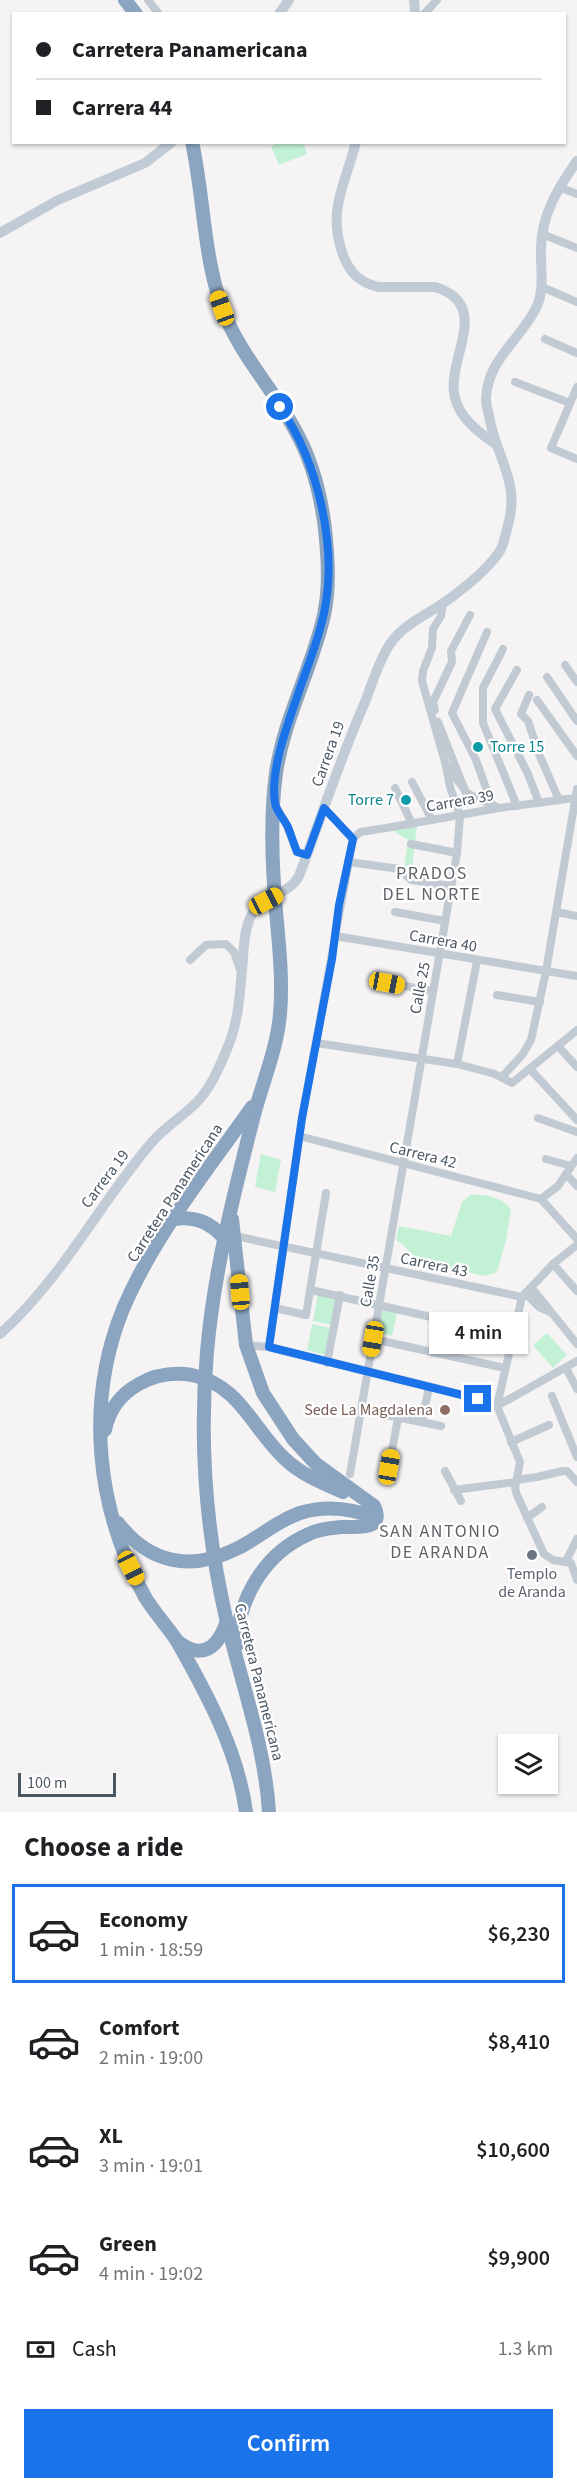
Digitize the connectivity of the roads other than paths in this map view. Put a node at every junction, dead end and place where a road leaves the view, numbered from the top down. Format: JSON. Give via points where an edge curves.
{"nodes":[{"id":1,"x":125,"y":0,"type":"edge"},
{"id":2,"x":148,"y":0,"type":"edge"},
{"id":3,"x":437,"y":0,"type":"edge"},
{"id":4,"x":134,"y":12,"type":"edge"},
{"id":5,"x":157,"y":12,"type":"edge"},
{"id":6,"x":426,"y":12,"type":"edge"},
{"id":7,"x":169,"y":144,"type":"edge"},
{"id":8,"x":192,"y":144,"type":"edge"},
{"id":9,"x":355,"y":144,"type":"edge"},
{"id":10,"x":577,"y":162,"type":"edge"},
{"id":11,"x":559,"y":187,"type":"junction"},
{"id":12,"x":577,"y":195,"type":"edge"},
{"id":13,"x":0,"y":234,"type":"edge"},
{"id":14,"x":542,"y":234,"type":"junction"},
{"id":15,"x":577,"y":248,"type":"edge"},
{"id":16,"x":542,"y":287,"type":"junction"},
{"id":17,"x":577,"y":302,"type":"edge"},
{"id":18,"x":544,"y":339,"type":"dead end"},
{"id":19,"x":577,"y":353,"type":"edge"},
{"id":20,"x":515,"y":382,"type":"dead end"},
{"id":21,"x":577,"y":387,"type":"edge"},
{"id":22,"x":570,"y":403,"type":"junction"},
{"id":23,"x":494,"y":443,"type":"junction"},
{"id":24,"x":577,"y":459,"type":"edge"},
{"id":25,"x":443,"y":603,"type":"junction"},
{"id":26,"x":470,"y":615,"type":"dead end"},
{"id":27,"x":487,"y":632,"type":"dead end"},
{"id":28,"x":503,"y":649,"type":"dead end"},
{"id":29,"x":565,"y":665,"type":"dead end"},
{"id":30,"x":517,"y":670,"type":"dead end"},
{"id":31,"x":547,"y":677,"type":"dead end"},
{"id":32,"x":577,"y":682,"type":"edge"},
{"id":33,"x":529,"y":695,"type":"dead end"},
{"id":34,"x":537,"y":700,"type":"dead end"},
{"id":35,"x":577,"y":721,"type":"edge"},
{"id":36,"x":577,"y":756,"type":"edge"},
{"id":37,"x":446,"y":766,"type":"junction"},
{"id":38,"x":412,"y":782,"type":"dead end"},
{"id":39,"x":395,"y":788,"type":"dead end"},
{"id":40,"x":577,"y":789,"type":"edge"},
{"id":41,"x":466,"y":793,"type":"junction"},
{"id":42,"x":560,"y":800,"type":"junction"},
{"id":43,"x":575,"y":802,"type":"edge"},
{"id":44,"x":539,"y":803,"type":"junction"},
{"id":45,"x":274,"y":804,"type":"junction"},
{"id":46,"x":517,"y":806,"type":"junction"},
{"id":47,"x":496,"y":807,"type":"junction"},
{"id":48,"x":324,"y":808,"type":"junction"},
{"id":49,"x":460,"y":816,"type":"junction"},
{"id":50,"x":432,"y":820,"type":"junction"},
{"id":51,"x":412,"y":824,"type":"junction"},
{"id":52,"x":353,"y":839,"type":"junction"},
{"id":53,"x":411,"y":844,"type":"dead end"},
{"id":54,"x":457,"y":853,"type":"junction"},
{"id":55,"x":307,"y":855,"type":"junction"},
{"id":56,"x":348,"y":862,"type":"junction"},
{"id":57,"x":451,"y":886,"type":"junction"},
{"id":58,"x":395,"y":912,"type":"dead end"},
{"id":59,"x":556,"y":912,"type":"junction"},
{"id":60,"x":577,"y":916,"type":"edge"},
{"id":61,"x":445,"y":921,"type":"junction"},
{"id":62,"x":335,"y":936,"type":"junction"},
{"id":63,"x":440,"y":954,"type":"junction"},
{"id":64,"x":190,"y":960,"type":"dead end"},
{"id":65,"x":477,"y":961,"type":"junction"},
{"id":66,"x":546,"y":971,"type":"junction"},
{"id":67,"x":577,"y":976,"type":"edge"},
{"id":68,"x":387,"y":983,"type":"dead end"},
{"id":69,"x":241,"y":988,"type":"junction"},
{"id":70,"x":433,"y":992,"type":"junction"},
{"id":71,"x":497,"y":995,"type":"dead end"},
{"id":72,"x":540,"y":1002,"type":"junction"},
{"id":73,"x":577,"y":1030,"type":"edge"},
{"id":74,"x":316,"y":1043,"type":"junction"},
{"id":75,"x":558,"y":1047,"type":"junction"},
{"id":76,"x":420,"y":1060,"type":"junction"},
{"id":77,"x":457,"y":1064,"type":"junction"},
{"id":78,"x":577,"y":1067,"type":"edge"},
{"id":79,"x":530,"y":1069,"type":"junction"},
{"id":80,"x":502,"y":1077,"type":"junction"},
{"id":81,"x":258,"y":1098,"type":"junction"},
{"id":82,"x":538,"y":1118,"type":"dead end"},
{"id":83,"x":577,"y":1120,"type":"edge"},
{"id":84,"x":577,"y":1132,"type":"edge"},
{"id":85,"x":299,"y":1136,"type":"junction"},
{"id":86,"x":577,"y":1158,"type":"edge"},
{"id":87,"x":546,"y":1159,"type":"dead end"},
{"id":88,"x":404,"y":1165,"type":"junction"},
{"id":89,"x":568,"y":1170,"type":"junction"},
{"id":90,"x":577,"y":1186,"type":"edge"},
{"id":91,"x":326,"y":1193,"type":"dead end"},
{"id":92,"x":541,"y":1199,"type":"junction"},
{"id":93,"x":174,"y":1219,"type":"junction"},
{"id":94,"x":230,"y":1237,"type":"junction"},
{"id":95,"x":577,"y":1239,"type":"edge"},
{"id":96,"x":577,"y":1245,"type":"edge"},
{"id":97,"x":284,"y":1246,"type":"junction"},
{"id":98,"x":318,"y":1253,"type":"junction"},
{"id":99,"x":553,"y":1264,"type":"junction"},
{"id":100,"x":386,"y":1268,"type":"junction"},
{"id":101,"x":311,"y":1290,"type":"junction"},
{"id":102,"x":577,"y":1291,"type":"edge"},
{"id":103,"x":526,"y":1292,"type":"junction"},
{"id":104,"x":340,"y":1295,"type":"junction"},
{"id":105,"x":380,"y":1304,"type":"junction"},
{"id":106,"x":275,"y":1308,"type":"junction"},
{"id":107,"x":467,"y":1325,"type":"dead end"},
{"id":108,"x":0,"y":1334,"type":"edge"},
{"id":109,"x":373,"y":1339,"type":"junction"},
{"id":110,"x":577,"y":1344,"type":"edge"},
{"id":111,"x":246,"y":1345,"type":"junction"},
{"id":112,"x":269,"y":1347,"type":"junction"},
{"id":113,"x":577,"y":1361,"type":"edge"},
{"id":114,"x":327,"y":1363,"type":"junction"},
{"id":115,"x":505,"y":1368,"type":"junction"},
{"id":116,"x":566,"y":1368,"type":"junction"},
{"id":117,"x":368,"y":1372,"type":"junction"},
{"id":118,"x":429,"y":1387,"type":"junction"},
{"id":119,"x":577,"y":1389,"type":"edge"},
{"id":120,"x":552,"y":1396,"type":"dead end"},
{"id":121,"x":497,"y":1406,"type":"junction"},
{"id":122,"x":361,"y":1410,"type":"junction"},
{"id":123,"x":398,"y":1418,"type":"junction"},
{"id":124,"x":422,"y":1422,"type":"junction"},
{"id":125,"x":549,"y":1425,"type":"dead end"},
{"id":126,"x":441,"y":1426,"type":"dead end"},
{"id":127,"x":511,"y":1442,"type":"junction"},
{"id":128,"x":577,"y":1457,"type":"edge"},
{"id":129,"x":389,"y":1467,"type":"dead end"},
{"id":130,"x":102,"y":1468,"type":"junction"},
{"id":131,"x":445,"y":1471,"type":"dead end"},
{"id":132,"x":350,"y":1474,"type":"dead end"},
{"id":133,"x":516,"y":1481,"type":"junction"},
{"id":134,"x":577,"y":1482,"type":"edge"},
{"id":135,"x":454,"y":1490,"type":"junction"},
{"id":136,"x":461,"y":1501,"type":"dead end"},
{"id":137,"x":542,"y":1507,"type":"dead end"},
{"id":138,"x":109,"y":1508,"type":"junction"},
{"id":139,"x":375,"y":1512,"type":"junction"},
{"id":140,"x":527,"y":1518,"type":"junction"},
{"id":141,"x":577,"y":1539,"type":"edge"},
{"id":142,"x":566,"y":1561,"type":"junction"},
{"id":143,"x":577,"y":1580,"type":"edge"},
{"id":144,"x":227,"y":1621,"type":"junction"},
{"id":145,"x":176,"y":1640,"type":"junction"},
{"id":146,"x":238,"y":1668,"type":"junction"},
{"id":147,"x":246,"y":1812,"type":"edge"},
{"id":148,"x":269,"y":1812,"type":"edge"}],
"edges":[{"from":1,"to":4,"type":"highway"},
{"from":2,"to":5,"type":"street"},
{"from":3,"to":6,"type":"street"},
{"from":7,"to":13,"type":"street","via":[[145,163],[58,200]]},
{"from":8,"to":45,"type":"highway","name":"Carretera Panamericana","via":[[218,296],[252,366],[294,427],[316,483],[324,527],[324,613],[280,750]]},
{"from":9,"to":23,"type":"street","via":[[336,213],[336,232],[347,266],[369,285],[435,287],[457,300],[463,309],[465,330],[454,377],[455,398],[470,424]]},
{"from":10,"to":11,"type":"street","name":"Carrera 19"},
{"from":11,"to":12,"type":"street"},
{"from":11,"to":14,"type":"street","name":"Carrera 19"},
{"from":14,"to":15,"type":"street"},
{"from":14,"to":16,"type":"street","name":"Carrera 19"},
{"from":16,"to":17,"type":"street"},
{"from":16,"to":23,"type":"street","name":"Carrera 19","via":[[536,308],[491,372],[486,402]]},
{"from":18,"to":19,"type":"street"},
{"from":20,"to":22,"type":"street"},
{"from":21,"to":22,"type":"street"},
{"from":22,"to":24,"type":"street","via":[[552,448]]},
{"from":23,"to":25,"type":"street","name":"Carrera 19","via":[[510,479],[513,508],[508,528],[500,550]]},
{"from":25,"to":37,"type":"street","via":[[422,681]]},
{"from":25,"to":48,"type":"street","name":"Carrera 19","via":[[402,629],[380,660]]},
{"from":26,"to":41,"type":"street","via":[[451,651],[452,662],[433,702]]},
{"from":27,"to":47,"type":"street","via":[[452,713]]},
{"from":28,"to":46,"type":"street","via":[[483,688],[483,723]]},
{"from":29,"to":32,"type":"street"},
{"from":30,"to":44,"type":"street","via":[[495,709]]},
{"from":31,"to":35,"type":"street"},
{"from":33,"to":42,"type":"street","via":[[521,714],[528,721]]},
{"from":34,"to":36,"type":"street"},
{"from":37,"to":41,"type":"street"},
{"from":37,"to":49,"type":"street"},
{"from":38,"to":50,"type":"street"},
{"from":39,"to":51,"type":"street"},
{"from":40,"to":43,"type":"street"},
{"from":41,"to":47,"type":"street"},
{"from":42,"to":43,"type":"street","name":"Carrera 39"},
{"from":42,"to":44,"type":"street","name":"Carrera 39"},
{"from":43,"to":59,"type":"street"},
{"from":44,"to":46,"type":"street","name":"Carrera 39"},
{"from":45,"to":55,"type":"street","via":[[297,852]]},
{"from":45,"to":81,"type":"highway","name":"Carretera Panamericana","via":[[275,906],[282,970],[280,1017]]},
{"from":46,"to":47,"type":"street","name":"Carrera 39"},
{"from":47,"to":49,"type":"street","name":"Carrera 39"},
{"from":48,"to":52,"type":"street"},
{"from":48,"to":55,"type":"street","name":"Carrera 19"},
{"from":49,"to":50,"type":"street","name":"Carrera 39"},
{"from":49,"to":54,"type":"street","name":"Calle 25"},
{"from":50,"to":51,"type":"street","name":"Carrera 39"},
{"from":51,"to":52,"type":"street","name":"Carrera 39","via":[[360,832]]},
{"from":52,"to":56,"type":"street"},
{"from":53,"to":54,"type":"street"},
{"from":54,"to":57,"type":"street","name":"Calle 25"},
{"from":55,"to":69,"type":"street","name":"Carrera 19","via":[[295,884],[254,910],[248,923]]},
{"from":56,"to":57,"type":"street","via":[[400,869],[411,880]]},
{"from":56,"to":62,"type":"street"},
{"from":57,"to":61,"type":"street","name":"Calle 25"},
{"from":58,"to":61,"type":"street"},
{"from":59,"to":60,"type":"street"},
{"from":59,"to":66,"type":"street"},
{"from":61,"to":63,"type":"street","name":"Calle 25"},
{"from":62,"to":63,"type":"street","name":"Carrera 40"},
{"from":62,"to":74,"type":"street"},
{"from":63,"to":65,"type":"street","name":"Carrera 40"},
{"from":63,"to":70,"type":"street","name":"Calle 25"},
{"from":64,"to":69,"type":"street","via":[[206,945],[226,944],[239,966]]},
{"from":65,"to":66,"type":"street","name":"Carrera 40"},
{"from":65,"to":77,"type":"street"},
{"from":66,"to":67,"type":"street","name":"Carrera 40"},
{"from":66,"to":72,"type":"street"},
{"from":68,"to":70,"type":"street"},
{"from":69,"to":108,"type":"street","name":"Carrera 19","via":[[232,1038],[206,1091],[153,1141],[50,1279]]},
{"from":70,"to":76,"type":"street","name":"Calle 25"},
{"from":71,"to":72,"type":"street"},
{"from":72,"to":80,"type":"street","via":[[531,1040]]},
{"from":73,"to":75,"type":"street"},
{"from":74,"to":76,"type":"street"},
{"from":74,"to":85,"type":"street"},
{"from":75,"to":78,"type":"street"},
{"from":75,"to":79,"type":"street"},
{"from":76,"to":77,"type":"street"},
{"from":76,"to":88,"type":"street","name":"Calle 25"},
{"from":77,"to":80,"type":"street"},
{"from":79,"to":80,"type":"street","via":[[512,1083]]},
{"from":79,"to":83,"type":"street"},
{"from":81,"to":93,"type":"highway","name":"Carretera Panamericana"},
{"from":81,"to":94,"type":"highway","name":"Carretera Panamericana","via":[[229,1211]]},
{"from":82,"to":84,"type":"street"},
{"from":85,"to":88,"type":"street","name":"Carrera 42"},
{"from":85,"to":97,"type":"street"},
{"from":86,"to":89,"type":"street"},
{"from":87,"to":89,"type":"street"},
{"from":88,"to":92,"type":"street","name":"Carrera 42"},
{"from":88,"to":100,"type":"street","name":"Calle 35"},
{"from":89,"to":90,"type":"street"},
{"from":89,"to":92,"type":"street"},
{"from":91,"to":98,"type":"street"},
{"from":92,"to":95,"type":"street"},
{"from":93,"to":94,"type":"highway","via":[[196,1219]]},
{"from":93,"to":130,"type":"highway","name":"Carretera Panamericana","via":[[149,1259],[114,1336],[102,1396]]},
{"from":94,"to":97,"type":"street","name":"Carrera 43"},
{"from":94,"to":111,"type":"highway"},
{"from":94,"to":144,"type":"highway","name":"Carretera Panamericana","via":[[208,1340],[204,1428],[207,1505]]},
{"from":96,"to":99,"type":"street"},
{"from":97,"to":98,"type":"street","name":"Carrera 43"},
{"from":97,"to":106,"type":"street"},
{"from":98,"to":100,"type":"street","name":"Carrera 43"},
{"from":98,"to":101,"type":"street"},
{"from":99,"to":102,"type":"street"},
{"from":99,"to":103,"type":"street"},
{"from":100,"to":103,"type":"street","name":"Carrera 43"},
{"from":100,"to":105,"type":"street","name":"Calle 35"},
{"from":101,"to":104,"type":"street"},
{"from":101,"to":106,"type":"street","via":[[306,1315]]},
{"from":103,"to":110,"type":"street","via":[[539,1307],[552,1313]]},
{"from":103,"to":115,"type":"street"},
{"from":104,"to":105,"type":"street"},
{"from":104,"to":114,"type":"street"},
{"from":105,"to":107,"type":"street"},
{"from":105,"to":109,"type":"street","name":"Calle 35"},
{"from":106,"to":112,"type":"street"},
{"from":109,"to":115,"type":"street"},
{"from":109,"to":117,"type":"street","name":"Calle 35"},
{"from":111,"to":112,"type":"street"},
{"from":111,"to":139,"type":"highway","via":[[263,1393],[292,1439]]},
{"from":112,"to":114,"type":"street"},
{"from":113,"to":116,"type":"street"},
{"from":114,"to":117,"type":"street"},
{"from":115,"to":121,"type":"street"},
{"from":116,"to":119,"type":"street"},
{"from":116,"to":121,"type":"street"},
{"from":117,"to":118,"type":"street"},
{"from":117,"to":122,"type":"street","name":"Calle 35"},
{"from":118,"to":121,"type":"street"},
{"from":118,"to":124,"type":"street"},
{"from":120,"to":128,"type":"street"},
{"from":121,"to":127,"type":"street"},
{"from":122,"to":123,"type":"street"},
{"from":122,"to":132,"type":"street","name":"Calle 35"},
{"from":123,"to":124,"type":"street"},
{"from":123,"to":129,"type":"street"},
{"from":124,"to":126,"type":"street"},
{"from":125,"to":127,"type":"street"},
{"from":127,"to":133,"type":"street","via":[[520,1462]]},
{"from":130,"to":138,"type":"highway","name":"Carretera Panamericana"},
{"from":130,"to":139,"type":"highway","via":[[108,1415],[132,1388],[148,1379],[174,1374],[201,1377],[222,1386],[236,1399],[287,1461]]},
{"from":131,"to":135,"type":"street"},
{"from":133,"to":134,"type":"street","via":[[567,1471]]},
{"from":133,"to":135,"type":"street"},
{"from":133,"to":140,"type":"street","via":[[517,1495]]},
{"from":135,"to":136,"type":"street"},
{"from":137,"to":140,"type":"street"},
{"from":138,"to":139,"type":"highway","via":[[128,1536],[154,1554],[186,1562],[218,1557],[281,1522],[316,1509]]},
{"from":138,"to":145,"type":"highway","name":"Carretera Panamericana","via":[[123,1553],[146,1598]]},
{"from":139,"to":146,"type":"highway","via":[[370,1525],[365,1527],[312,1532],[268,1564],[245,1599],[237,1633]]},
{"from":140,"to":142,"type":"street","via":[[544,1554]]},
{"from":141,"to":142,"type":"street"},
{"from":142,"to":143,"type":"street","via":[[574,1566]]},
{"from":144,"to":145,"type":"highway","via":[[217,1642],[207,1649],[194,1651]]},
{"from":144,"to":146,"type":"highway","name":"Carretera Panamericana"},
{"from":145,"to":147,"type":"highway","name":"Carretera Panamericana","via":[[223,1730],[243,1790]]},
{"from":146,"to":148,"type":"highway","name":"Carretera Panamericana","via":[[263,1764]]}]}
